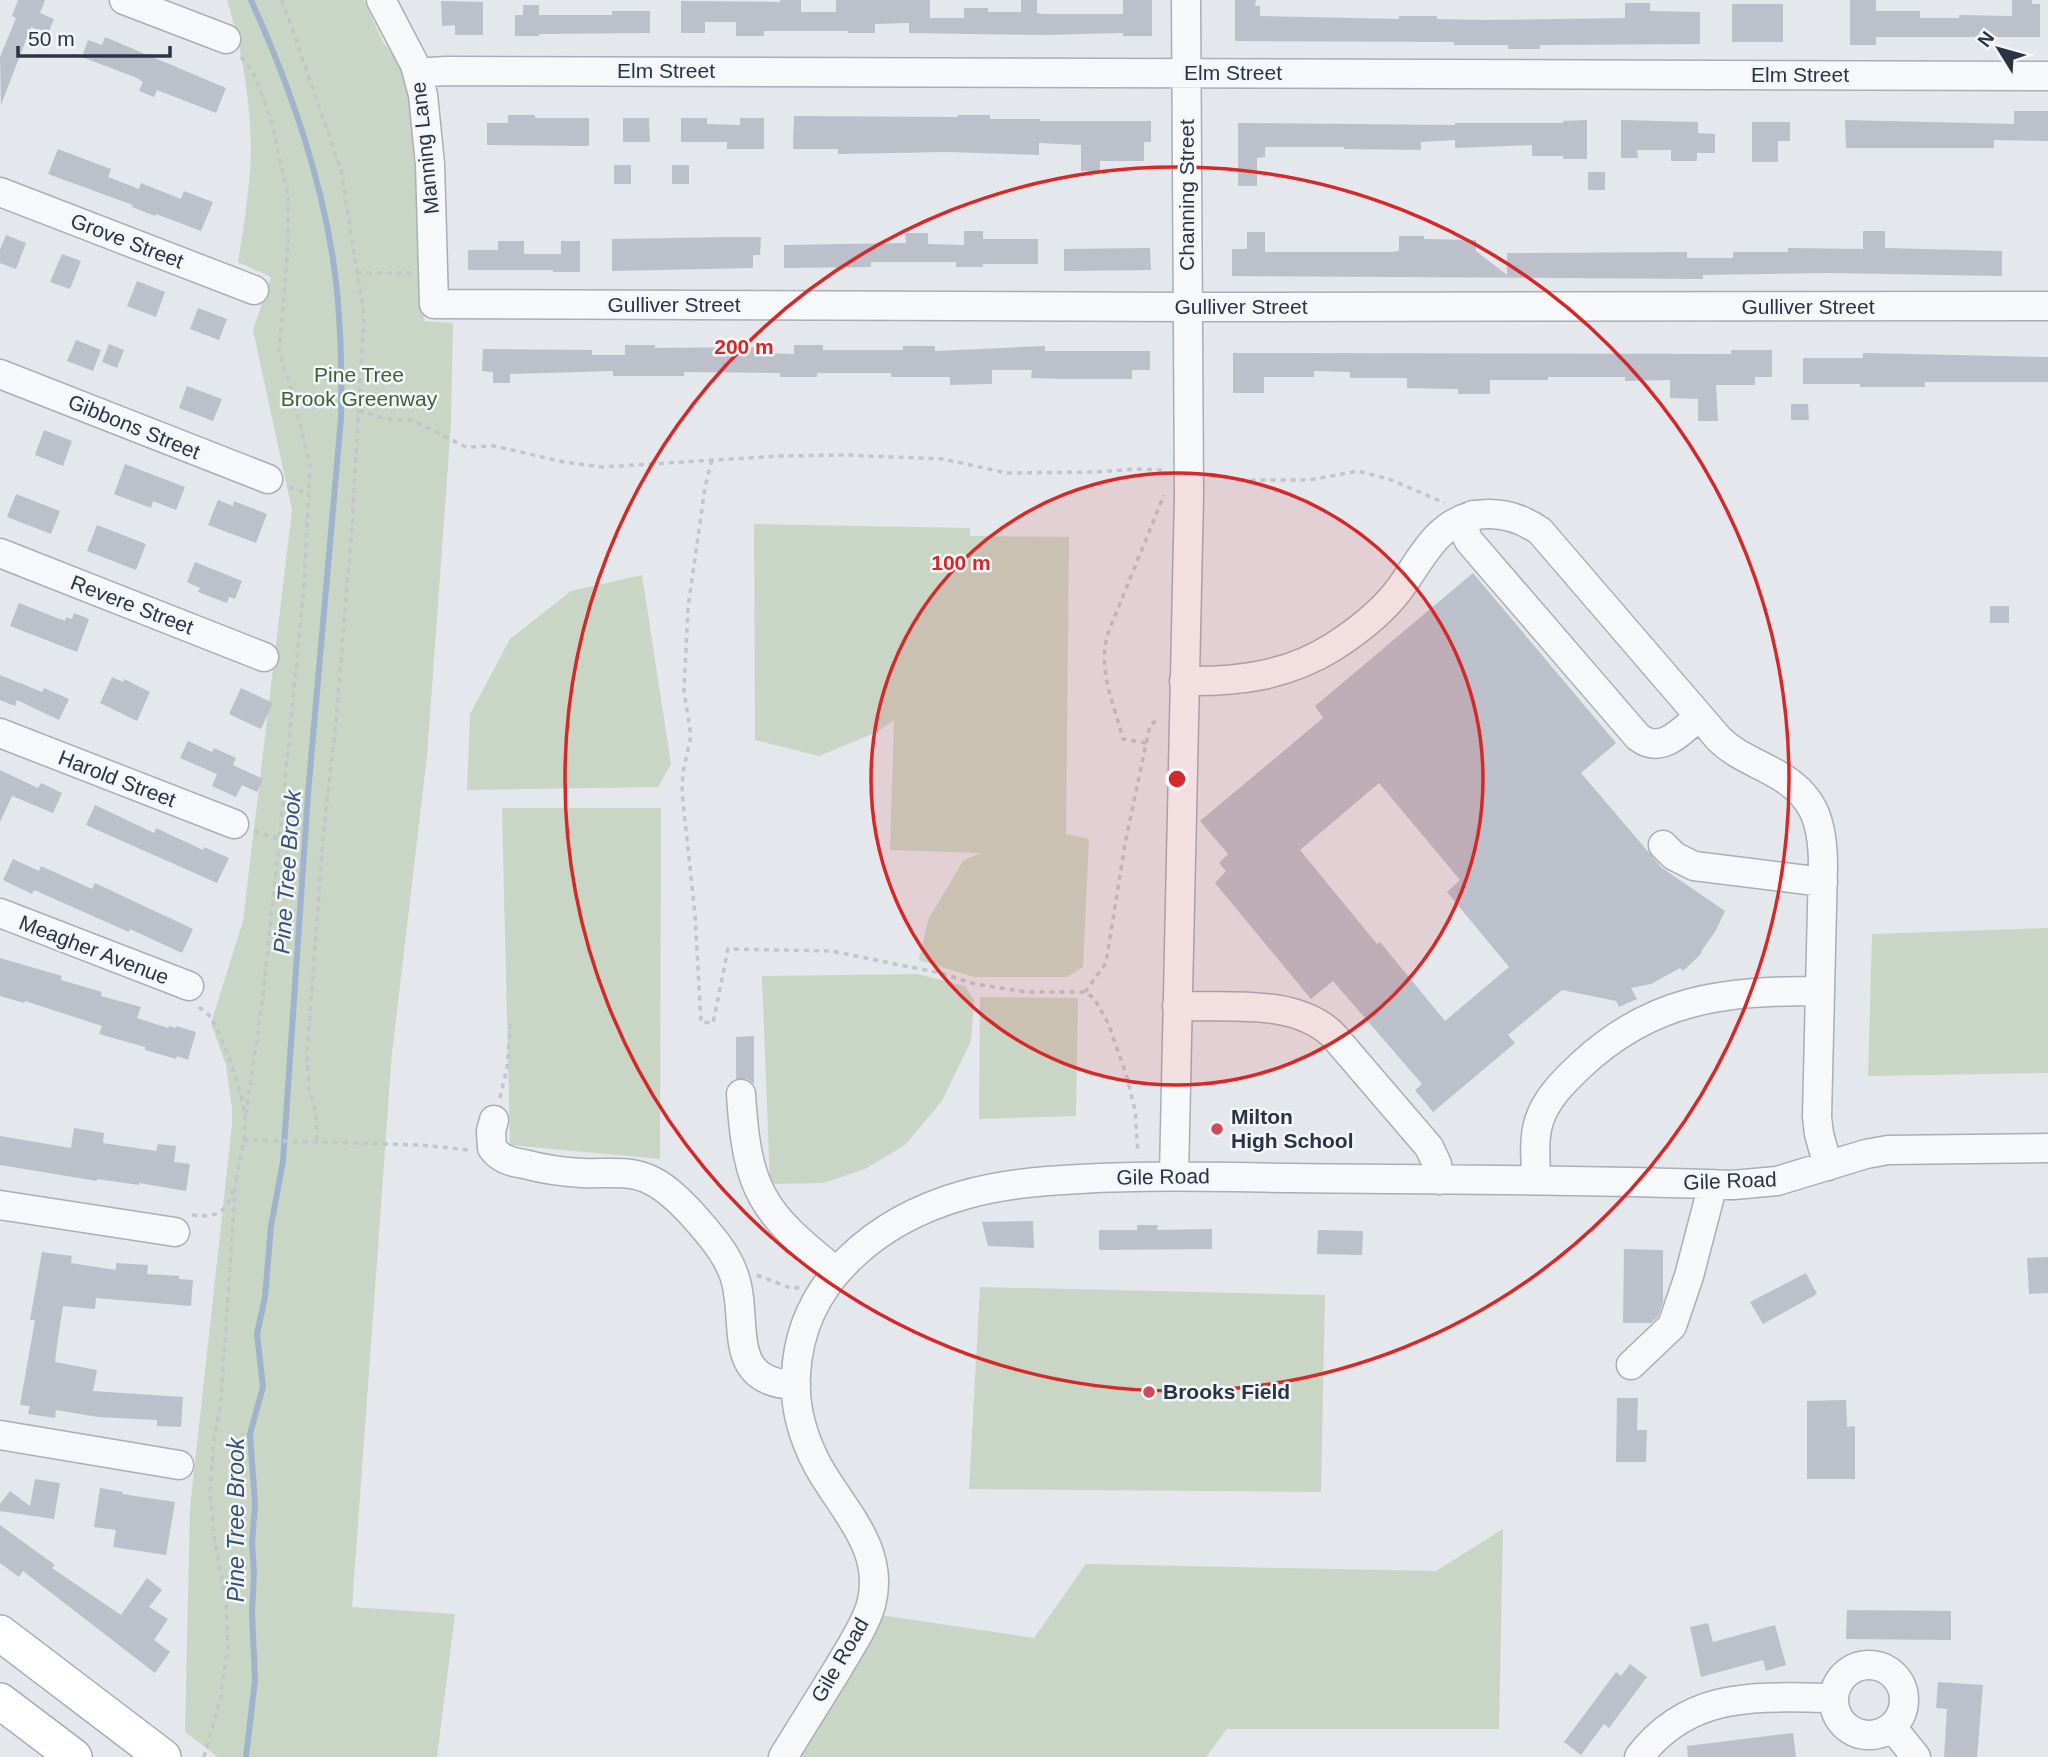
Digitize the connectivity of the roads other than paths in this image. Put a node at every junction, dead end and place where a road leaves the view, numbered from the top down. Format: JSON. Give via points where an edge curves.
{"nodes":[{"id":1,"x":124,"y":0,"type":"edge"},
{"id":2,"x":381,"y":0,"type":"edge"},
{"id":3,"x":1186,"y":0,"type":"edge"},
{"id":4,"x":226,"y":39,"type":"road end"},
{"id":5,"x":1187,"y":73,"type":"junction"},
{"id":6,"x":419,"y":76,"type":"junction"},
{"id":7,"x":2048,"y":76,"type":"edge"},
{"id":8,"x":0,"y":192,"type":"edge"},
{"id":9,"x":254,"y":290,"type":"dead end"},
{"id":10,"x":434,"y":304,"type":"joint"},
{"id":11,"x":2048,"y":306,"type":"edge"},
{"id":12,"x":1188,"y":307,"type":"junction"},
{"id":13,"x":0,"y":374,"type":"edge"},
{"id":14,"x":268,"y":480,"type":"dead end"},
{"id":15,"x":1473,"y":515,"type":"junction"},
{"id":16,"x":0,"y":553,"type":"edge"},
{"id":17,"x":264,"y":657,"type":"dead end"},
{"id":18,"x":1184,"y":681,"type":"junction"},
{"id":19,"x":1699,"y":716,"type":"junction"},
{"id":20,"x":0,"y":733,"type":"edge"},
{"id":21,"x":234,"y":824,"type":"dead end"},
{"id":22,"x":1663,"y":845,"type":"dead end"},
{"id":23,"x":1822,"y":882,"type":"junction"},
{"id":24,"x":0,"y":913,"type":"edge"},
{"id":25,"x":189,"y":986,"type":"road end"},
{"id":26,"x":1819,"y":991,"type":"junction"},
{"id":27,"x":1177,"y":1006,"type":"junction"},
{"id":28,"x":741,"y":1094,"type":"dead end"},
{"id":29,"x":494,"y":1120,"type":"road end"},
{"id":30,"x":2048,"y":1148,"type":"edge"},
{"id":31,"x":1828,"y":1166,"type":"junction"},
{"id":32,"x":1174,"y":1176,"type":"junction"},
{"id":33,"x":1439,"y":1180,"type":"junction"},
{"id":34,"x":1536,"y":1180,"type":"junction"},
{"id":35,"x":1713,"y":1184,"type":"junction"},
{"id":36,"x":0,"y":1205,"type":"edge"},
{"id":37,"x":175,"y":1232,"type":"road end"},
{"id":38,"x":836,"y":1271,"type":"junction"},
{"id":39,"x":1631,"y":1365,"type":"dead end"},
{"id":40,"x":796,"y":1385,"type":"junction"},
{"id":41,"x":0,"y":1435,"type":"edge"},
{"id":42,"x":179,"y":1465,"type":"dead end"},
{"id":43,"x":0,"y":1633,"type":"edge"},
{"id":44,"x":1833,"y":1698,"type":"junction"},
{"id":45,"x":0,"y":1701,"type":"edge"},
{"id":46,"x":1892,"y":1727,"type":"junction"},
{"id":47,"x":74,"y":1757,"type":"edge"},
{"id":48,"x":163,"y":1757,"type":"edge"},
{"id":49,"x":783,"y":1757,"type":"edge"},
{"id":50,"x":1639,"y":1757,"type":"edge"},
{"id":51,"x":1916,"y":1757,"type":"edge"}],
"edges":[{"from":1,"to":4,"type":"street"},
{"from":2,"to":6,"type":"street","name":"Manning Lane"},
{"from":3,"to":5,"type":"street","name":"Channing Street"},
{"from":5,"to":6,"type":"street","name":"Elm Street","via":[[446,71]]},
{"from":5,"to":7,"type":"street","name":"Elm Street"},
{"from":5,"to":12,"type":"street","name":"Channing Street"},
{"from":6,"to":10,"type":"street","name":"Manning Lane","via":[[430,164]]},
{"from":8,"to":9,"type":"street","name":"Grove Street"},
{"from":10,"to":12,"type":"street","name":"Gulliver Street"},
{"from":11,"to":12,"type":"street","name":"Gulliver Street"},
{"from":12,"to":18,"type":"street","name":"Channing Street","via":[[1188,433],[1181,471]]},
{"from":13,"to":14,"type":"street","name":"Gibbons Street"},
{"from":15,"to":18,"type":"street","via":[[1439,535],[1381,610],[1326,651],[1264,676]]},
{"from":15,"to":19,"type":"street","via":[[1511,515],[1540,531]]},
{"from":15,"to":19,"type":"street","via":[[1466,524],[1469,541],[1637,737],[1655,744],[1667,742]]},
{"from":16,"to":17,"type":"street","name":"Revere Street"},
{"from":18,"to":27,"type":"street","name":"Channing Street"},
{"from":19,"to":23,"type":"street","via":[[1723,743],[1781,776],[1813,808],[1822,833]]},
{"from":20,"to":21,"type":"street","name":"Harold Street"},
{"from":22,"to":23,"type":"street","via":[[1695,866]]},
{"from":23,"to":26,"type":"street"},
{"from":24,"to":25,"type":"street","name":"Meagher Avenue"},
{"from":26,"to":31,"type":"street","via":[[1817,1117]]},
{"from":26,"to":34,"type":"street","via":[[1746,992],[1692,1002],[1620,1034],[1585,1061],[1550,1100],[1538,1124]]},
{"from":27,"to":32,"type":"street","name":"Channing Street"},
{"from":27,"to":33,"type":"street","via":[[1271,1009],[1316,1021],[1423,1139],[1434,1156]]},
{"from":28,"to":38,"type":"street","via":[[746,1148],[758,1191],[782,1224]]},
{"from":29,"to":40,"type":"street","via":[[492,1149],[503,1159],[545,1169],[647,1178],[669,1192],[712,1238],[728,1263],[737,1288],[749,1365],[774,1383]]},
{"from":30,"to":31,"type":"street","name":"Gile Road","via":[[1888,1150]]},
{"from":31,"to":35,"type":"street","name":"Gile Road","via":[[1777,1181]]},
{"from":32,"to":33,"type":"street","name":"Gile Road"},
{"from":32,"to":38,"type":"street","name":"Gile Road","via":[[1033,1182],[963,1195],[890,1226]]},
{"from":33,"to":34,"type":"street","name":"Gile Road"},
{"from":34,"to":35,"type":"street","name":"Gile Road"},
{"from":35,"to":39,"type":"street","via":[[1672,1325]]},
{"from":36,"to":37,"type":"street"},
{"from":38,"to":40,"type":"street","name":"Gile Road","via":[[803,1332]]},
{"from":40,"to":49,"type":"street","name":"Gile Road","via":[[798,1412],[811,1452],[866,1542],[874,1589],[862,1628]]},
{"from":41,"to":42,"type":"street"},
{"from":43,"to":48,"type":"main road"},
{"from":44,"to":46,"type":"street","via":[[1838,1719],[1852,1732],[1871,1736]]},
{"from":44,"to":46,"type":"street","via":[[1839,1681],[1853,1669],[1883,1668],[1896,1678],[1904,1695],[1902,1712]]},
{"from":44,"to":50,"type":"street","via":[[1750,1698],[1705,1707],[1665,1729]]},
{"from":45,"to":47,"type":"main road"},
{"from":46,"to":51,"type":"street"}]}
